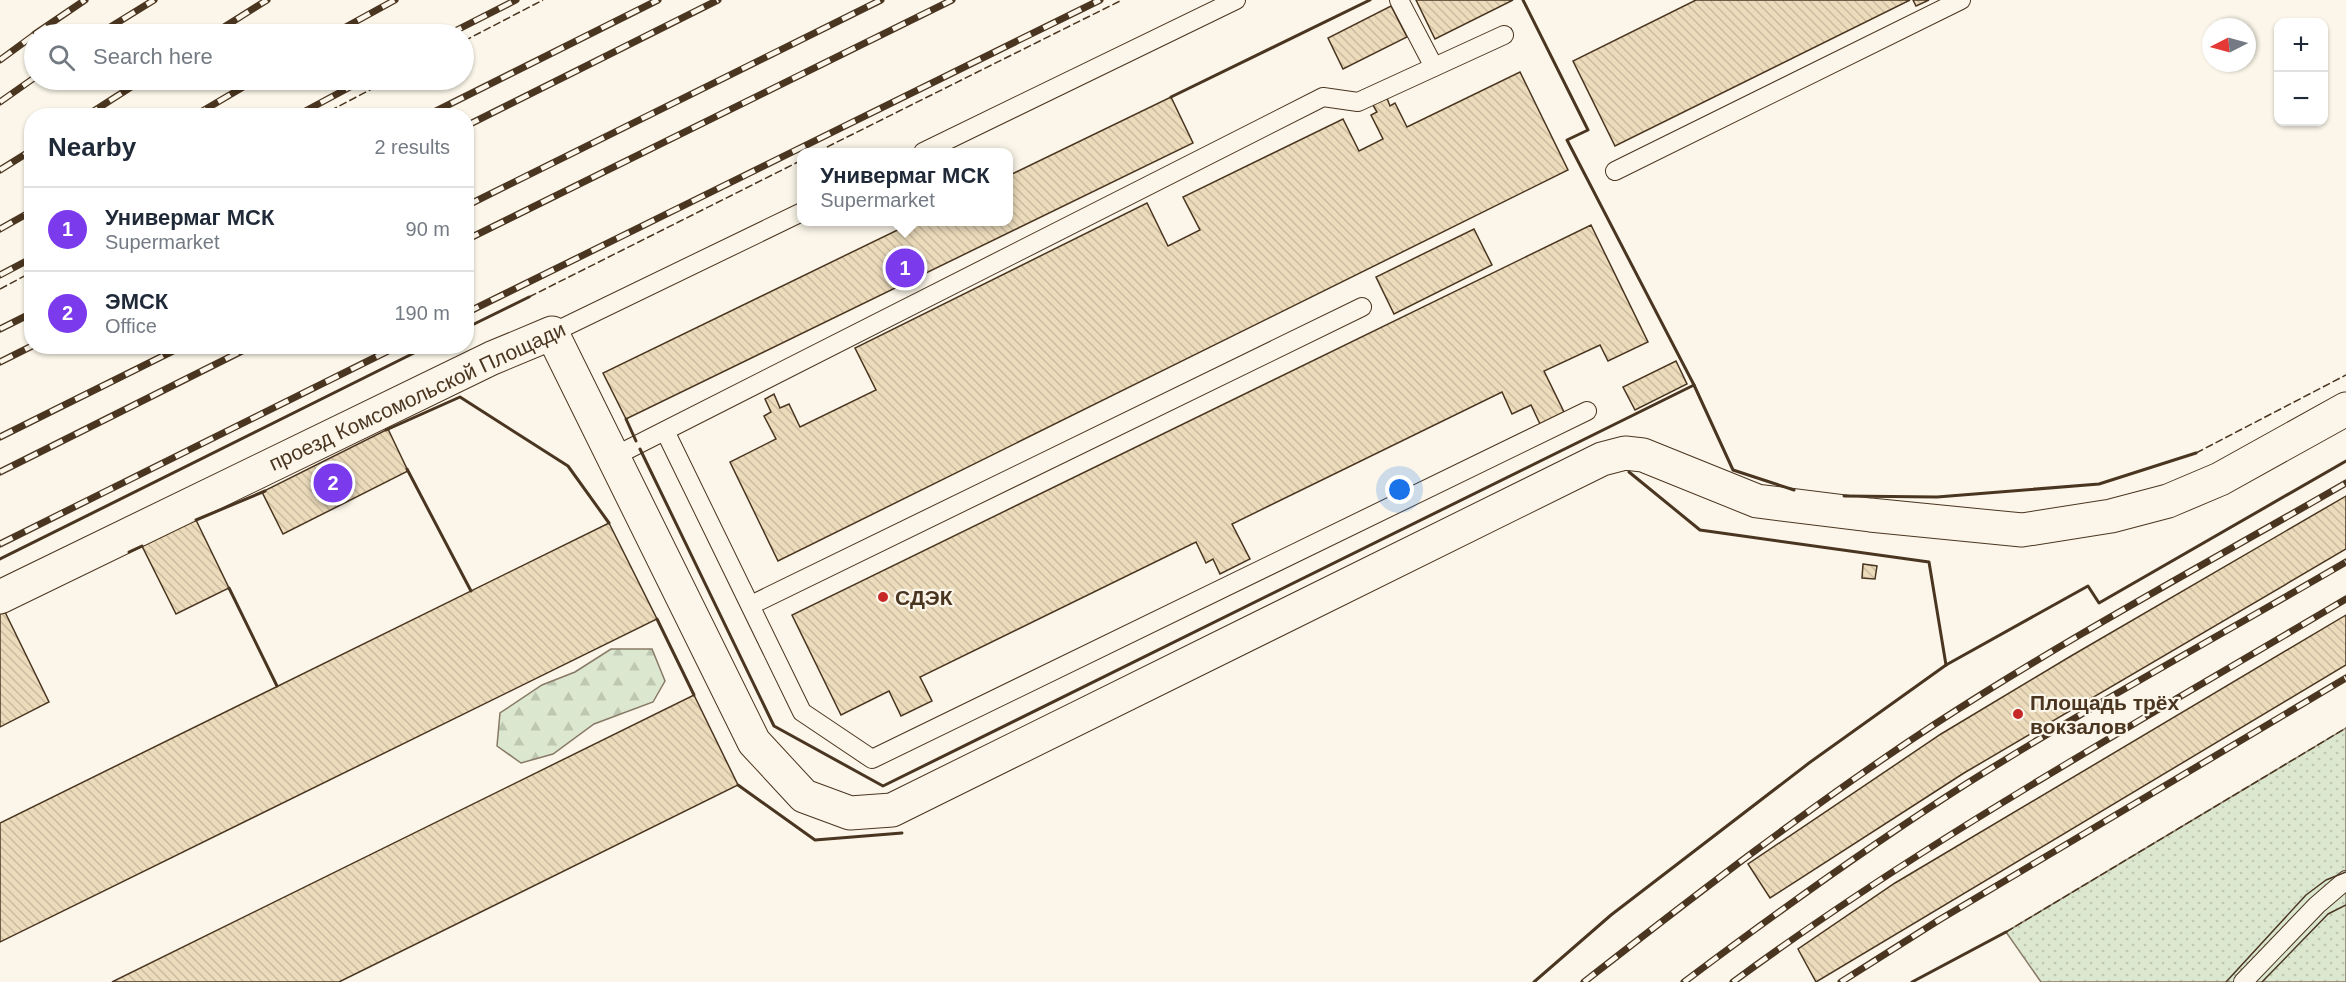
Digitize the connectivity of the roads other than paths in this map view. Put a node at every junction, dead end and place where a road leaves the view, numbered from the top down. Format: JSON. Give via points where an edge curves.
{"nodes":[{"id":1,"x":1236,"y":0,"type":"edge"},
{"id":2,"x":1399,"y":0,"type":"edge"},
{"id":3,"x":1961,"y":0,"type":"edge"},
{"id":4,"x":1504,"y":35,"type":"dead end"},
{"id":5,"x":1434,"y":68,"type":"junction"},
{"id":6,"x":933,"y":148,"type":"edge"},
{"id":7,"x":1615,"y":171,"type":"dead end"},
{"id":8,"x":797,"y":214,"type":"edge"},
{"id":9,"x":1362,"y":307,"type":"dead end"},
{"id":10,"x":552,"y":333,"type":"junction"},
{"id":11,"x":2346,"y":409,"type":"edge"},
{"id":12,"x":1587,"y":411,"type":"dead end"},
{"id":13,"x":665,"y":431,"type":"junction"},
{"id":14,"x":613,"y":457,"type":"junction"},
{"id":15,"x":0,"y":597,"type":"edge"},
{"id":16,"x":751,"y":605,"type":"junction"},
{"id":17,"x":2346,"y":879,"type":"edge"},
{"id":18,"x":2243,"y":982,"type":"edge"}],
"edges":[{"from":1,"to":6,"type":"lane"},
{"from":2,"to":5,"type":"lane"},
{"from":3,"to":7,"type":"lane"},
{"from":4,"to":5,"type":"lane"},
{"from":5,"to":13,"type":"lane","via":[[1358,102],[1323,97]]},
{"from":8,"to":10,"type":"lane","name":"проезд Комсомольской Площади"},
{"from":9,"to":16,"type":"lane"},
{"from":10,"to":14,"type":"street"},
{"from":10,"to":15,"type":"street","name":"проезд Комсомольской Площади","via":[[492,358]]},
{"from":11,"to":14,"type":"street","via":[[2220,479],[2168,501],[2111,516],[2022,530],[1757,501],[1643,455],[1625,453],[1602,459],[892,810],[850,813],[804,796],[753,742]]},
{"from":12,"to":16,"type":"lane","via":[[872,759],[802,712]]},
{"from":13,"to":14,"type":"lane"},
{"from":13,"to":16,"type":"lane"},
{"from":17,"to":18,"type":"lane"}]}
